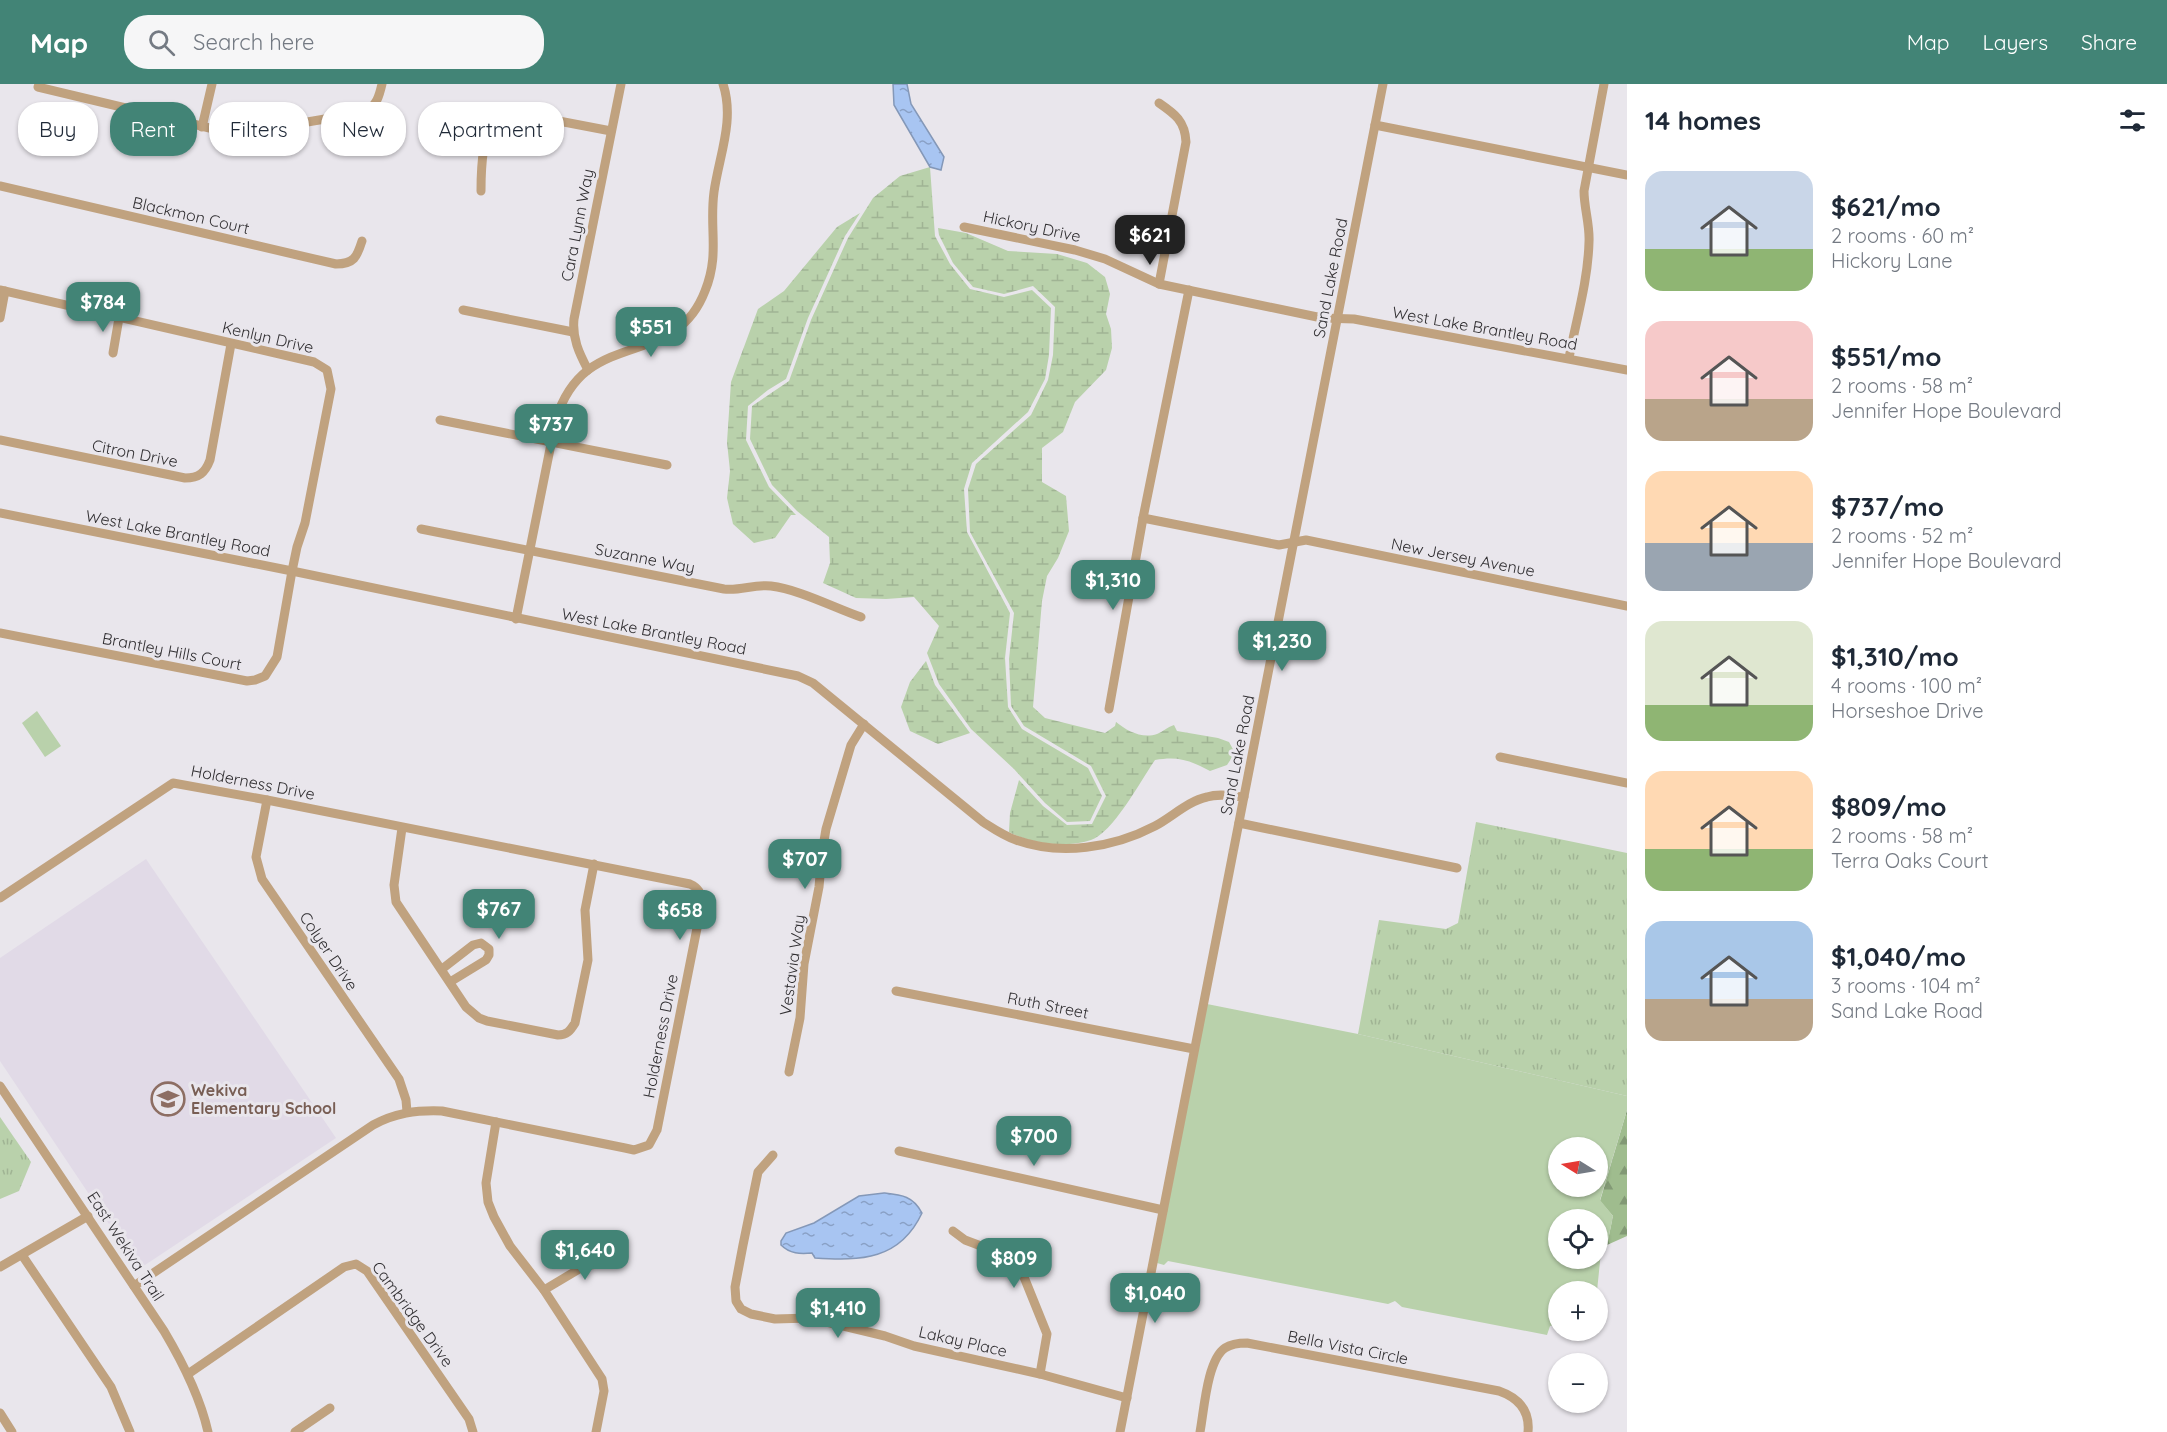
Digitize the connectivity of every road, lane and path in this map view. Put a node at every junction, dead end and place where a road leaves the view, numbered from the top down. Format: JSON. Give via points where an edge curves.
{"nodes":[{"id":1,"x":212,"y":84,"type":"edge"},
{"id":2,"x":382,"y":84,"type":"edge"},
{"id":3,"x":621,"y":84,"type":"edge"},
{"id":4,"x":723,"y":84,"type":"edge"},
{"id":5,"x":1383,"y":84,"type":"edge"},
{"id":6,"x":1604,"y":84,"type":"edge"},
{"id":7,"x":39,"y":86,"type":"edge"},
{"id":8,"x":1159,"y":103,"type":"dead end"},
{"id":9,"x":1375,"y":125,"type":"junction"},
{"id":10,"x":202,"y":127,"type":"junction"},
{"id":11,"x":611,"y":131,"type":"junction"},
{"id":12,"x":1588,"y":167,"type":"junction"},
{"id":13,"x":1627,"y":175,"type":"edge"},
{"id":14,"x":0,"y":186,"type":"edge"},
{"id":15,"x":482,"y":191,"type":"dead end"},
{"id":16,"x":964,"y":227,"type":"dead end"},
{"id":17,"x":362,"y":241,"type":"dead end"},
{"id":18,"x":1159,"y":284,"type":"junction"},
{"id":19,"x":1189,"y":290,"type":"junction"},
{"id":20,"x":3,"y":291,"type":"edge"},
{"id":21,"x":463,"y":310,"type":"dead end"},
{"id":22,"x":0,"y":318,"type":"edge"},
{"id":23,"x":119,"y":318,"type":"junction"},
{"id":24,"x":1337,"y":318,"type":"junction"},
{"id":25,"x":573,"y":332,"type":"junction"},
{"id":26,"x":231,"y":344,"type":"junction"},
{"id":27,"x":113,"y":353,"type":"dead end"},
{"id":28,"x":1569,"y":358,"type":"junction"},
{"id":29,"x":588,"y":370,"type":"junction"},
{"id":30,"x":1627,"y":370,"type":"edge"},
{"id":31,"x":440,"y":420,"type":"dead end"},
{"id":32,"x":0,"y":440,"type":"edge"},
{"id":33,"x":551,"y":442,"type":"junction"},
{"id":34,"x":667,"y":465,"type":"dead end"},
{"id":35,"x":0,"y":513,"type":"edge"},
{"id":36,"x":1143,"y":518,"type":"junction"},
{"id":37,"x":421,"y":529,"type":"dead end"},
{"id":38,"x":1293,"y":543,"type":"junction"},
{"id":39,"x":531,"y":551,"type":"junction"},
{"id":40,"x":292,"y":571,"type":"junction"},
{"id":41,"x":1627,"y":606,"type":"edge"},
{"id":42,"x":861,"y":617,"type":"dead end"},
{"id":43,"x":516,"y":619,"type":"junction"},
{"id":44,"x":0,"y":633,"type":"edge"},
{"id":45,"x":1108,"y":709,"type":"dead end"},
{"id":46,"x":864,"y":724,"type":"junction"},
{"id":47,"x":1500,"y":758,"type":"dead end"},
{"id":48,"x":1627,"y":783,"type":"edge"},
{"id":49,"x":1244,"y":797,"type":"junction"},
{"id":50,"x":267,"y":800,"type":"junction"},
{"id":51,"x":1239,"y":824,"type":"junction"},
{"id":52,"x":402,"y":828,"type":"junction"},
{"id":53,"x":594,"y":864,"type":"junction"},
{"id":54,"x":1458,"y":868,"type":"dead end"},
{"id":55,"x":0,"y":898,"type":"edge"},
{"id":56,"x":442,"y":969,"type":"junction"},
{"id":57,"x":450,"y":982,"type":"junction"},
{"id":58,"x":896,"y":991,"type":"dead end"},
{"id":59,"x":1194,"y":1049,"type":"junction"},
{"id":60,"x":789,"y":1072,"type":"dead end"},
{"id":61,"x":0,"y":1086,"type":"edge"},
{"id":62,"x":407,"y":1112,"type":"junction"},
{"id":63,"x":496,"y":1122,"type":"junction"},
{"id":64,"x":899,"y":1151,"type":"dead end"},
{"id":65,"x":773,"y":1155,"type":"dead end"},
{"id":66,"x":1163,"y":1210,"type":"junction"},
{"id":67,"x":88,"y":1216,"type":"junction"},
{"id":68,"x":953,"y":1231,"type":"dead end"},
{"id":69,"x":22,"y":1255,"type":"junction"},
{"id":70,"x":622,"y":1261,"type":"dead end"},
{"id":71,"x":0,"y":1267,"type":"edge"},
{"id":72,"x":134,"y":1286,"type":"junction"},
{"id":73,"x":544,"y":1290,"type":"junction"},
{"id":74,"x":188,"y":1374,"type":"junction"},
{"id":75,"x":1040,"y":1374,"type":"junction"},
{"id":76,"x":1127,"y":1398,"type":"junction"},
{"id":77,"x":330,"y":1408,"type":"dead end"},
{"id":78,"x":0,"y":1413,"type":"edge"},
{"id":79,"x":12,"y":1432,"type":"edge"},
{"id":80,"x":130,"y":1432,"type":"edge"},
{"id":81,"x":208,"y":1432,"type":"edge"},
{"id":82,"x":295,"y":1432,"type":"edge"},
{"id":83,"x":473,"y":1432,"type":"edge"},
{"id":84,"x":596,"y":1432,"type":"edge"},
{"id":85,"x":1120,"y":1432,"type":"edge"},
{"id":86,"x":1200,"y":1432,"type":"edge"},
{"id":87,"x":1528,"y":1432,"type":"edge"}],
"edges":[{"from":1,"to":10,"type":"street"},
{"from":2,"to":10,"type":"street","via":[[375,105],[347,117],[240,131]]},
{"from":3,"to":11,"type":"street","name":"Cara Lynn Way"},
{"from":4,"to":29,"type":"street","via":[[729,106],[713,193],[714,256],[704,295],[678,329],[663,339]]},
{"from":5,"to":9,"type":"street","name":"Sand Lake Road"},
{"from":6,"to":12,"type":"street"},
{"from":7,"to":10,"type":"street"},
{"from":8,"to":18,"type":"street","via":[[1182,121],[1186,142]]},
{"from":9,"to":12,"type":"street"},
{"from":9,"to":24,"type":"street","name":"Sand Lake Road"},
{"from":11,"to":15,"type":"street","via":[[508,114],[492,124],[489,132],[481,172]]},
{"from":11,"to":25,"type":"street","name":"Cara Lynn Way"},
{"from":12,"to":13,"type":"street"},
{"from":12,"to":28,"type":"street","via":[[1584,191],[1588,262]]},
{"from":14,"to":17,"type":"street","name":"Blackmon Court","via":[[336,264],[356,258]]},
{"from":16,"to":18,"type":"street","name":"Hickory Drive","via":[[1075,250]]},
{"from":18,"to":19,"type":"street","name":"Hickory Drive"},
{"from":19,"to":24,"type":"street","name":"Hickory Drive"},
{"from":19,"to":36,"type":"street"},
{"from":20,"to":22,"type":"street"},
{"from":20,"to":23,"type":"street","name":"Kenlyn Drive"},
{"from":21,"to":25,"type":"street"},
{"from":23,"to":26,"type":"street","name":"Kenlyn Drive"},
{"from":23,"to":27,"type":"street"},
{"from":24,"to":28,"type":"street","name":"West Lake Brantley Road"},
{"from":24,"to":38,"type":"street","name":"Sand Lake Road"},
{"from":25,"to":29,"type":"street"},
{"from":26,"to":32,"type":"street","name":"Citron Drive","via":[[210,460],[197,477],[185,478]]},
{"from":26,"to":40,"type":"street","name":"Kenlyn Drive","via":[[314,363],[327,370],[330,378],[305,523]]},
{"from":28,"to":30,"type":"street","name":"West Lake Brantley Road"},
{"from":29,"to":33,"type":"street","via":[[567,391]]},
{"from":31,"to":33,"type":"street"},
{"from":33,"to":34,"type":"street"},
{"from":33,"to":39,"type":"street"},
{"from":35,"to":40,"type":"street","name":"West Lake Brantley Road"},
{"from":36,"to":38,"type":"street","name":"New Jersey Avenue","via":[[1279,545]]},
{"from":36,"to":45,"type":"street"},
{"from":37,"to":39,"type":"street","name":"Suzanne Way"},
{"from":38,"to":41,"type":"street","name":"New Jersey Avenue","via":[[1306,540]]},
{"from":38,"to":49,"type":"street","name":"Sand Lake Road"},
{"from":39,"to":42,"type":"street","name":"Suzanne Way","via":[[724,589],[783,588]]},
{"from":39,"to":43,"type":"street"},
{"from":40,"to":43,"type":"street","name":"West Lake Brantley Road"},
{"from":40,"to":44,"type":"street","name":"Brantley Hills Court","via":[[277,657],[265,676],[255,680]]},
{"from":43,"to":46,"type":"street","name":"West Lake Brantley Road","via":[[798,676],[813,683]]},
{"from":46,"to":49,"type":"street","name":"West Lake Brantley Road","via":[[983,822],[1014,840],[1044,847],[1076,849],[1108,843],[1154,826],[1206,797]]},
{"from":46,"to":60,"type":"street","name":"Vestavia Way","via":[[849,749],[826,829]]},
{"from":47,"to":48,"type":"street"},
{"from":49,"to":51,"type":"street","name":"Sand Lake Road"},
{"from":50,"to":52,"type":"street","name":"Holderness Drive"},
{"from":50,"to":55,"type":"street","name":"Holderness Drive","via":[[173,783]]},
{"from":50,"to":62,"type":"street","name":"Colyer Drive","via":[[256,857],[262,879],[399,1079]]},
{"from":51,"to":54,"type":"street"},
{"from":51,"to":59,"type":"street","name":"Sand Lake Road"},
{"from":52,"to":53,"type":"street","name":"Holderness Drive"},
{"from":52,"to":56,"type":"street","via":[[394,885],[396,902]]},
{"from":53,"to":57,"type":"street","via":[[585,910],[588,960],[570,1032],[558,1035],[479,1018]]},
{"from":53,"to":63,"type":"street","name":"Holderness Drive","via":[[690,884],[701,894],[657,1130],[649,1145],[634,1150]]},
{"from":56,"to":57,"type":"street"},
{"from":56,"to":57,"type":"street","via":[[473,945],[481,943],[489,949],[486,960]]},
{"from":58,"to":59,"type":"street","name":"Ruth Street"},
{"from":59,"to":66,"type":"street","name":"Sand Lake Road"},
{"from":61,"to":67,"type":"street","name":"East Wekiva Trail"},
{"from":62,"to":63,"type":"street","name":"Holderness Drive","via":[[442,1111]]},
{"from":62,"to":72,"type":"street","name":"Holderness Drive","via":[[373,1125]]},
{"from":63,"to":73,"type":"street","via":[[487,1172],[488,1202],[510,1246]]},
{"from":64,"to":66,"type":"street"},
{"from":65,"to":75,"type":"street","name":"Lakay Place","via":[[758,1172],[735,1287],[741,1309],[775,1319],[810,1318]]},
{"from":66,"to":76,"type":"street","name":"Sand Lake Road"},
{"from":67,"to":69,"type":"street"},
{"from":67,"to":72,"type":"street","name":"East Wekiva Trail"},
{"from":68,"to":75,"type":"street","via":[[965,1240],[1005,1255],[1024,1277],[1047,1334]]},
{"from":69,"to":71,"type":"street"},
{"from":69,"to":80,"type":"street","via":[[111,1387]]},
{"from":70,"to":73,"type":"street","via":[[581,1268]]},
{"from":72,"to":74,"type":"street","name":"East Wekiva Trail"},
{"from":73,"to":84,"type":"street","via":[[602,1379],[604,1391]]},
{"from":74,"to":81,"type":"street","name":"East Wekiva Trail"},
{"from":74,"to":83,"type":"street","name":"Cambridge Drive","via":[[344,1267],[356,1264],[367,1271],[469,1419]]},
{"from":75,"to":76,"type":"street","name":"Lakay Place"},
{"from":76,"to":85,"type":"street","name":"Sand Lake Road"},
{"from":77,"to":82,"type":"street"},
{"from":78,"to":79,"type":"street"},
{"from":86,"to":87,"type":"street","name":"Bella Vista Circle","via":[[1216,1358],[1225,1348],[1247,1343],[1499,1391],[1521,1404],[1528,1416]]}]}
